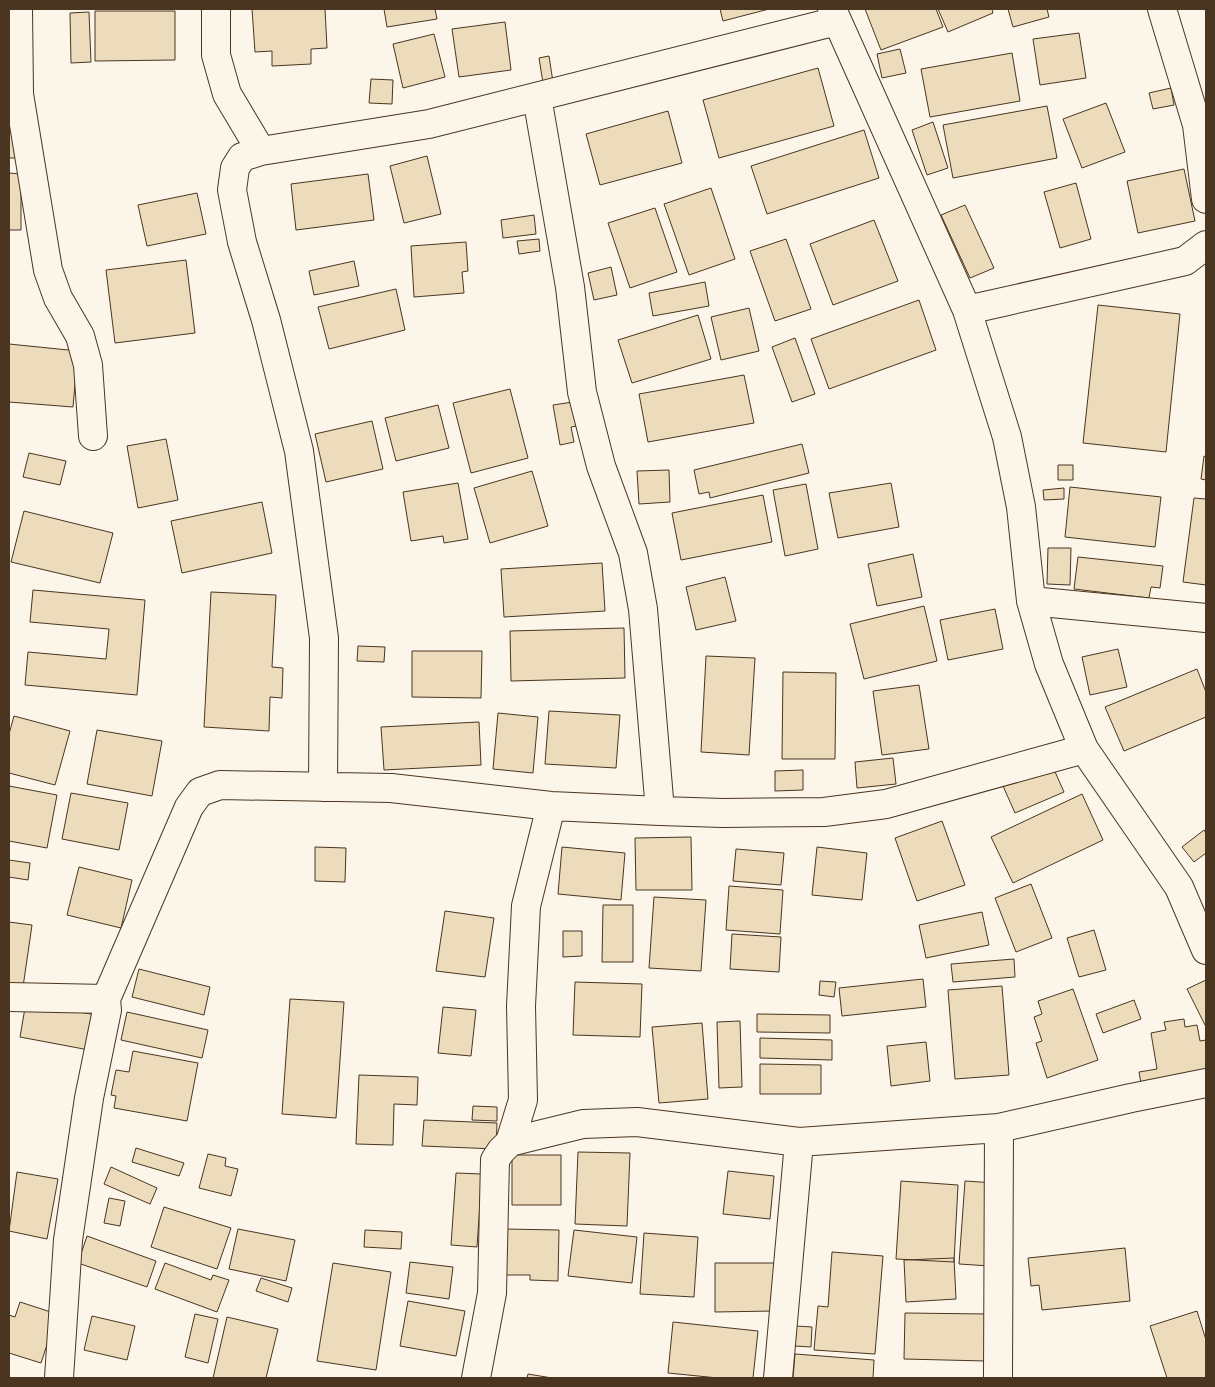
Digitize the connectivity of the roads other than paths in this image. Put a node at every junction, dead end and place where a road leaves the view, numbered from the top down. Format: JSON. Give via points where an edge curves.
{"nodes":[{"id":1,"x":18,"y":9,"type":"edge"},
{"id":2,"x":216,"y":9,"type":"edge"},
{"id":3,"x":1162,"y":9,"type":"edge"},
{"id":4,"x":834,"y":15,"type":"edge"},
{"id":5,"x":537,"y":97,"type":"junction"},
{"id":6,"x":1202,"y":125,"type":"edge"},
{"id":7,"x":261,"y":151,"type":"junction"},
{"id":8,"x":1206,"y":199,"type":"edge"},
{"id":9,"x":1206,"y":244,"type":"edge"},
{"id":10,"x":967,"y":310,"type":"junction"},
{"id":11,"x":93,"y":436,"type":"dead end"},
{"id":12,"x":1031,"y":601,"type":"junction"},
{"id":13,"x":1206,"y":618,"type":"edge"},
{"id":14,"x":1084,"y":748,"type":"junction"},
{"id":15,"x":323,"y":787,"type":"junction"},
{"id":16,"x":551,"y":806,"type":"junction"},
{"id":17,"x":660,"y":811,"type":"junction"},
{"id":18,"x":1206,"y":950,"type":"edge"},
{"id":19,"x":9,"y":997,"type":"edge"},
{"id":20,"x":106,"y":999,"type":"junction"},
{"id":21,"x":1206,"y":1083,"type":"edge"},
{"id":22,"x":999,"y":1128,"type":"junction"},
{"id":23,"x":510,"y":1142,"type":"junction"},
{"id":24,"x":799,"y":1142,"type":"junction"},
{"id":25,"x":59,"y":1378,"type":"edge"},
{"id":26,"x":476,"y":1378,"type":"edge"},
{"id":27,"x":778,"y":1378,"type":"edge"},
{"id":28,"x":998,"y":1378,"type":"edge"}],
"edges":[{"from":1,"to":11,"type":"street","via":[[19,94],[48,270],[58,298],[80,336],[88,365]]},
{"from":2,"to":7,"type":"street","via":[[216,55],[227,94]]},
{"from":3,"to":6,"type":"street"},
{"from":4,"to":5,"type":"street"},
{"from":4,"to":10,"type":"street"},
{"from":5,"to":7,"type":"street","via":[[429,124]]},
{"from":5,"to":17,"type":"street","via":[[570,287],[582,392],[601,466],[633,552],[643,609]]},
{"from":6,"to":8,"type":"street"},
{"from":7,"to":15,"type":"street","via":[[242,157],[235,168],[232,190],[242,242],[266,320],[299,451],[324,638]]},
{"from":9,"to":10,"type":"street","via":[[1185,261]]},
{"from":10,"to":12,"type":"street","via":[[1007,437],[1021,507]]},
{"from":12,"to":13,"type":"street"},
{"from":12,"to":14,"type":"street","via":[[1050,664]]},
{"from":14,"to":17,"type":"street","via":[[886,804],[824,812]]},
{"from":14,"to":18,"type":"street","via":[[1179,887]]},
{"from":15,"to":16,"type":"street","via":[[391,788]]},
{"from":15,"to":20,"type":"street","via":[[220,785],[200,792],[188,807]]},
{"from":16,"to":17,"type":"street"},
{"from":16,"to":23,"type":"street","via":[[526,906],[521,1006],[523,1100]]},
{"from":19,"to":20,"type":"street"},
{"from":20,"to":25,"type":"street","via":[[107,1010],[68,1240]]},
{"from":21,"to":22,"type":"street"},
{"from":22,"to":24,"type":"street"},
{"from":22,"to":28,"type":"street"},
{"from":23,"to":24,"type":"street","via":[[583,1124],[637,1122]]},
{"from":23,"to":26,"type":"street","via":[[494,1160],[492,1294]]},
{"from":24,"to":27,"type":"street"}]}
